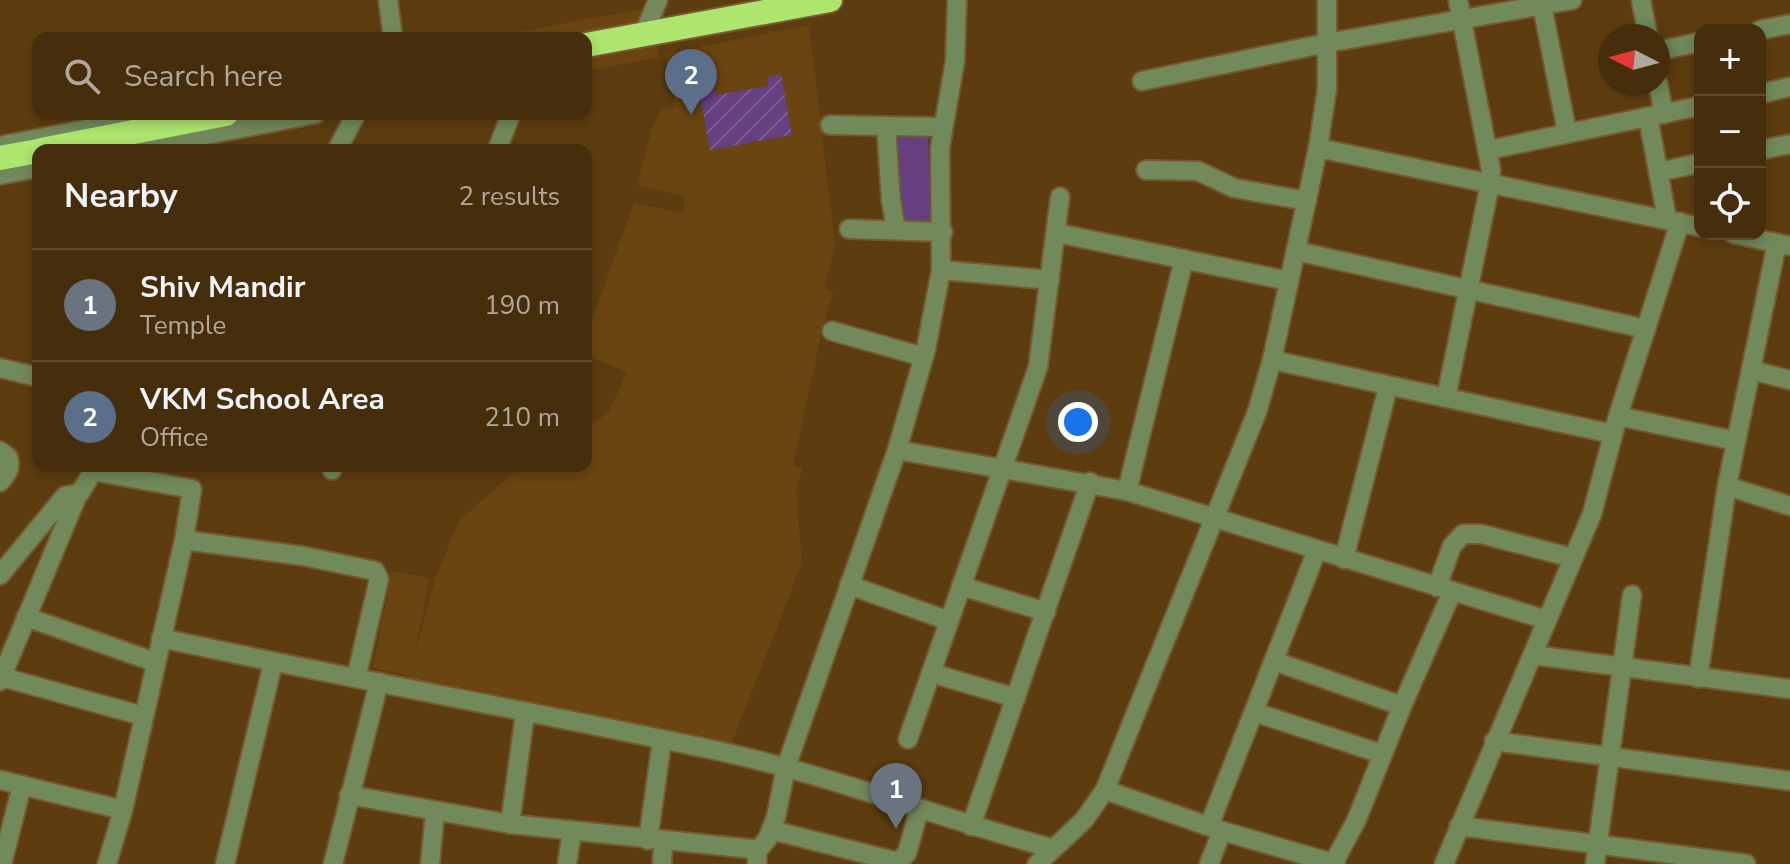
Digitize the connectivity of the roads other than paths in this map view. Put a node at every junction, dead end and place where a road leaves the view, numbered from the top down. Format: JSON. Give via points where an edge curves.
{"nodes":[{"id":1,"x":388,"y":0,"type":"edge"},
{"id":2,"x":658,"y":0,"type":"edge"},
{"id":3,"x":830,"y":0,"type":"edge"},
{"id":4,"x":957,"y":0,"type":"edge"},
{"id":5,"x":1327,"y":0,"type":"edge"},
{"id":6,"x":1458,"y":0,"type":"edge"},
{"id":7,"x":1572,"y":0,"type":"edge"},
{"id":8,"x":1641,"y":0,"type":"edge"},
{"id":9,"x":1542,"y":5,"type":"junction"},
{"id":10,"x":1462,"y":20,"type":"junction"},
{"id":11,"x":1646,"y":24,"type":"edge"},
{"id":12,"x":1790,"y":24,"type":"edge"},
{"id":13,"x":1766,"y":29,"type":"edge"},
{"id":14,"x":392,"y":32,"type":"edge"},
{"id":15,"x":644,"y":33,"type":"junction"},
{"id":16,"x":592,"y":43,"type":"edge"},
{"id":17,"x":1327,"y":43,"type":"junction"},
{"id":18,"x":1694,"y":43,"type":"edge"},
{"id":19,"x":1670,"y":48,"type":"edge"},
{"id":20,"x":1142,"y":81,"type":"dead end"},
{"id":21,"x":1789,"y":87,"type":"edge"},
{"id":22,"x":1766,"y":93,"type":"edge"},
{"id":23,"x":1657,"y":96,"type":"edge"},
{"id":24,"x":1694,"y":107,"type":"edge"},
{"id":25,"x":1656,"y":116,"type":"junction"},
{"id":26,"x":132,"y":120,"type":"edge"},
{"id":27,"x":195,"y":120,"type":"edge"},
{"id":28,"x":284,"y":120,"type":"edge"},
{"id":29,"x":353,"y":120,"type":"edge"},
{"id":30,"x":509,"y":120,"type":"edge"},
{"id":31,"x":830,"y":125,"type":"dead end"},
{"id":32,"x":886,"y":126,"type":"junction"},
{"id":33,"x":943,"y":127,"type":"junction"},
{"id":34,"x":1567,"y":132,"type":"junction"},
{"id":35,"x":71,"y":144,"type":"edge"},
{"id":36,"x":160,"y":144,"type":"edge"},
{"id":37,"x":340,"y":144,"type":"edge"},
{"id":38,"x":499,"y":144,"type":"edge"},
{"id":39,"x":1790,"y":144,"type":"edge"},
{"id":40,"x":0,"y":146,"type":"edge"},
{"id":41,"x":1318,"y":148,"type":"junction"},
{"id":42,"x":1766,"y":149,"type":"edge"},
{"id":43,"x":1488,"y":150,"type":"junction"},
{"id":44,"x":32,"y":152,"type":"edge"},
{"id":45,"x":0,"y":158,"type":"edge"},
{"id":46,"x":1694,"y":164,"type":"edge"},
{"id":47,"x":32,"y":169,"type":"edge"},
{"id":48,"x":1146,"y":170,"type":"dead end"},
{"id":49,"x":1658,"y":172,"type":"junction"},
{"id":50,"x":0,"y":175,"type":"edge"},
{"id":51,"x":1490,"y":184,"type":"junction"},
{"id":52,"x":1060,"y":197,"type":"dead end"},
{"id":53,"x":1307,"y":201,"type":"junction"},
{"id":54,"x":1674,"y":221,"type":"junction"},
{"id":55,"x":1694,"y":226,"type":"edge"},
{"id":56,"x":849,"y":229,"type":"dead end"},
{"id":57,"x":896,"y":230,"type":"junction"},
{"id":58,"x":943,"y":232,"type":"junction"},
{"id":59,"x":1057,"y":233,"type":"junction"},
{"id":60,"x":1761,"y":240,"type":"edge"},
{"id":61,"x":1783,"y":245,"type":"edge"},
{"id":62,"x":1296,"y":251,"type":"junction"},
{"id":63,"x":1184,"y":259,"type":"junction"},
{"id":64,"x":941,"y":270,"type":"junction"},
{"id":65,"x":1050,"y":280,"type":"junction"},
{"id":66,"x":1289,"y":281,"type":"junction"},
{"id":67,"x":1466,"y":289,"type":"junction"},
{"id":68,"x":1646,"y":329,"type":"junction"},
{"id":69,"x":832,"y":331,"type":"dead end"},
{"id":70,"x":924,"y":357,"type":"junction"},
{"id":71,"x":1272,"y":360,"type":"junction"},
{"id":72,"x":0,"y":368,"type":"edge"},
{"id":73,"x":1751,"y":370,"type":"junction"},
{"id":74,"x":32,"y":376,"type":"edge"},
{"id":75,"x":1790,"y":380,"type":"edge"},
{"id":76,"x":1388,"y":387,"type":"junction"},
{"id":77,"x":1446,"y":398,"type":"junction"},
{"id":78,"x":1616,"y":425,"type":"junction"},
{"id":79,"x":1736,"y":441,"type":"junction"},
{"id":80,"x":897,"y":450,"type":"junction"},
{"id":81,"x":0,"y":451,"type":"edge"},
{"id":82,"x":1004,"y":467,"type":"junction"},
{"id":83,"x":92,"y":472,"type":"edge"},
{"id":84,"x":129,"y":472,"type":"edge"},
{"id":85,"x":163,"y":474,"type":"edge"},
{"id":86,"x":0,"y":482,"type":"edge"},
{"id":87,"x":1090,"y":482,"type":"junction"},
{"id":88,"x":1727,"y":486,"type":"junction"},
{"id":89,"x":1127,"y":491,"type":"junction"},
{"id":90,"x":78,"y":494,"type":"junction"},
{"id":91,"x":1790,"y":506,"type":"edge"},
{"id":92,"x":1215,"y":517,"type":"junction"},
{"id":93,"x":184,"y":540,"type":"junction"},
{"id":94,"x":1317,"y":550,"type":"junction"},
{"id":95,"x":1573,"y":558,"type":"junction"},
{"id":96,"x":1344,"y":559,"type":"junction"},
{"id":97,"x":0,"y":575,"type":"edge"},
{"id":98,"x":849,"y":585,"type":"junction"},
{"id":99,"x":961,"y":586,"type":"junction"},
{"id":100,"x":1444,"y":590,"type":"junction"},
{"id":101,"x":1632,"y":595,"type":"dead end"},
{"id":102,"x":1046,"y":612,"type":"junction"},
{"id":103,"x":26,"y":617,"type":"junction"},
{"id":104,"x":1547,"y":620,"type":"junction"},
{"id":105,"x":949,"y":621,"type":"junction"},
{"id":106,"x":161,"y":638,"type":"junction"},
{"id":107,"x":1533,"y":655,"type":"junction"},
{"id":108,"x":1274,"y":661,"type":"junction"},
{"id":109,"x":155,"y":662,"type":"junction"},
{"id":110,"x":273,"y":663,"type":"junction"},
{"id":111,"x":1623,"y":667,"type":"junction"},
{"id":112,"x":931,"y":673,"type":"junction"},
{"id":113,"x":356,"y":678,"type":"junction"},
{"id":114,"x":1698,"y":678,"type":"junction"},
{"id":115,"x":1,"y":679,"type":"edge"},
{"id":116,"x":379,"y":682,"type":"junction"},
{"id":117,"x":1790,"y":689,"type":"edge"},
{"id":118,"x":1016,"y":698,"type":"junction"},
{"id":119,"x":1402,"y":706,"type":"junction"},
{"id":120,"x":1254,"y":712,"type":"junction"},
{"id":121,"x":525,"y":714,"type":"junction"},
{"id":122,"x":143,"y":716,"type":"junction"},
{"id":123,"x":908,"y":739,"type":"dead end"},
{"id":124,"x":662,"y":741,"type":"junction"},
{"id":125,"x":1494,"y":741,"type":"junction"},
{"id":126,"x":1382,"y":754,"type":"junction"},
{"id":127,"x":1610,"y":758,"type":"junction"},
{"id":128,"x":786,"y":767,"type":"junction"},
{"id":129,"x":0,"y":780,"type":"edge"},
{"id":130,"x":1790,"y":781,"type":"edge"},
{"id":131,"x":22,"y":785,"type":"junction"},
{"id":132,"x":1105,"y":790,"type":"junction"},
{"id":133,"x":349,"y":795,"type":"junction"},
{"id":134,"x":123,"y":810,"type":"junction"},
{"id":135,"x":919,"y":810,"type":"junction"},
{"id":136,"x":435,"y":812,"type":"junction"},
{"id":137,"x":510,"y":824,"type":"junction"},
{"id":138,"x":971,"y":826,"type":"junction"},
{"id":139,"x":1459,"y":826,"type":"junction"},
{"id":140,"x":1215,"y":828,"type":"junction"},
{"id":141,"x":771,"y":830,"type":"junction"},
{"id":142,"x":572,"y":831,"type":"junction"},
{"id":143,"x":656,"y":841,"type":"junction"},
{"id":144,"x":1599,"y":844,"type":"junction"},
{"id":145,"x":1051,"y":848,"type":"junction"},
{"id":146,"x":757,"y":858,"type":"edge"},
{"id":147,"x":2,"y":864,"type":"edge"},
{"id":148,"x":107,"y":864,"type":"edge"},
{"id":149,"x":225,"y":864,"type":"edge"},
{"id":150,"x":333,"y":864,"type":"edge"},
{"id":151,"x":430,"y":864,"type":"edge"},
{"id":152,"x":567,"y":864,"type":"edge"},
{"id":153,"x":662,"y":864,"type":"edge"},
{"id":154,"x":1037,"y":864,"type":"edge"},
{"id":155,"x":1209,"y":864,"type":"edge"},
{"id":156,"x":1334,"y":864,"type":"edge"},
{"id":157,"x":1444,"y":864,"type":"edge"},
{"id":158,"x":1595,"y":864,"type":"edge"},
{"id":159,"x":1746,"y":864,"type":"edge"}],
"edges":[{"from":1,"to":14,"type":"street"},
{"from":2,"to":15,"type":"street"},
{"from":3,"to":15,"type":"highway"},
{"from":4,"to":33,"type":"street","via":[[955,61]]},
{"from":5,"to":17,"type":"street"},
{"from":6,"to":10,"type":"street"},
{"from":7,"to":9,"type":"street"},
{"from":8,"to":11,"type":"street"},
{"from":9,"to":10,"type":"street"},
{"from":9,"to":34,"type":"street"},
{"from":10,"to":17,"type":"street"},
{"from":10,"to":43,"type":"street"},
{"from":12,"to":13,"type":"street"},
{"from":15,"to":16,"type":"highway"},
{"from":17,"to":20,"type":"street"},
{"from":17,"to":41,"type":"street"},
{"from":18,"to":19,"type":"street"},
{"from":21,"to":22,"type":"street"},
{"from":23,"to":25,"type":"street"},
{"from":24,"to":25,"type":"street"},
{"from":25,"to":34,"type":"street"},
{"from":25,"to":49,"type":"street"},
{"from":26,"to":40,"type":"street"},
{"from":27,"to":35,"type":"highway"},
{"from":28,"to":36,"type":"street"},
{"from":29,"to":37,"type":"street"},
{"from":30,"to":38,"type":"street"},
{"from":31,"to":32,"type":"street"},
{"from":32,"to":33,"type":"street"},
{"from":32,"to":57,"type":"street"},
{"from":33,"to":58,"type":"street"},
{"from":34,"to":43,"type":"street"},
{"from":39,"to":42,"type":"street"},
{"from":41,"to":51,"type":"street"},
{"from":41,"to":53,"type":"street"},
{"from":43,"to":51,"type":"street"},
{"from":44,"to":45,"type":"highway"},
{"from":46,"to":49,"type":"street"},
{"from":47,"to":50,"type":"street"},
{"from":48,"to":53,"type":"street","via":[[1198,171],[1234,188]]},
{"from":49,"to":54,"type":"street"},
{"from":51,"to":54,"type":"street"},
{"from":51,"to":67,"type":"street"},
{"from":52,"to":59,"type":"street"},
{"from":53,"to":62,"type":"street"},
{"from":54,"to":55,"type":"street"},
{"from":54,"to":68,"type":"street"},
{"from":56,"to":57,"type":"street"},
{"from":57,"to":58,"type":"street"},
{"from":58,"to":64,"type":"street"},
{"from":59,"to":63,"type":"street"},
{"from":59,"to":65,"type":"street"},
{"from":60,"to":61,"type":"street"},
{"from":61,"to":73,"type":"street"},
{"from":62,"to":66,"type":"street"},
{"from":62,"to":67,"type":"street"},
{"from":63,"to":66,"type":"street"},
{"from":63,"to":89,"type":"street"},
{"from":64,"to":65,"type":"street"},
{"from":64,"to":70,"type":"street"},
{"from":65,"to":82,"type":"street","via":[[1038,367]]},
{"from":66,"to":71,"type":"street"},
{"from":67,"to":68,"type":"street"},
{"from":67,"to":77,"type":"street"},
{"from":68,"to":78,"type":"street"},
{"from":69,"to":70,"type":"street"},
{"from":70,"to":80,"type":"street"},
{"from":71,"to":76,"type":"street"},
{"from":71,"to":92,"type":"street"},
{"from":72,"to":74,"type":"street"},
{"from":73,"to":75,"type":"street"},
{"from":73,"to":79,"type":"street"},
{"from":76,"to":77,"type":"street"},
{"from":76,"to":96,"type":"street"},
{"from":77,"to":78,"type":"street"},
{"from":78,"to":79,"type":"street"},
{"from":78,"to":95,"type":"street","via":[[1592,514]]},
{"from":79,"to":88,"type":"street"},
{"from":80,"to":82,"type":"street"},
{"from":80,"to":98,"type":"street"},
{"from":81,"to":86,"type":"street","via":[[10,465]]},
{"from":82,"to":87,"type":"street"},
{"from":82,"to":99,"type":"street"},
{"from":83,"to":90,"type":"street"},
{"from":84,"to":85,"type":"street"},
{"from":85,"to":93,"type":"street","via":[[192,489]]},
{"from":87,"to":89,"type":"street"},
{"from":87,"to":102,"type":"street"},
{"from":88,"to":91,"type":"street"},
{"from":88,"to":114,"type":"street"},
{"from":89,"to":92,"type":"street"},
{"from":90,"to":97,"type":"street","via":[[63,498]]},
{"from":90,"to":103,"type":"street"},
{"from":92,"to":94,"type":"street"},
{"from":92,"to":132,"type":"street"},
{"from":93,"to":106,"type":"street"},
{"from":93,"to":113,"type":"street","via":[[375,571],[379,579]]},
{"from":94,"to":96,"type":"street"},
{"from":94,"to":108,"type":"street"},
{"from":95,"to":100,"type":"street","via":[[1463,534],[1452,546]]},
{"from":95,"to":104,"type":"street"},
{"from":96,"to":100,"type":"street"},
{"from":98,"to":105,"type":"street"},
{"from":98,"to":128,"type":"street"},
{"from":99,"to":102,"type":"street"},
{"from":99,"to":105,"type":"street"},
{"from":100,"to":104,"type":"street"},
{"from":100,"to":119,"type":"street"},
{"from":101,"to":111,"type":"street"},
{"from":102,"to":118,"type":"street"},
{"from":103,"to":109,"type":"street"},
{"from":103,"to":115,"type":"street"},
{"from":104,"to":107,"type":"street"},
{"from":105,"to":112,"type":"street"},
{"from":106,"to":109,"type":"street"},
{"from":106,"to":110,"type":"street"},
{"from":107,"to":111,"type":"street"},
{"from":107,"to":125,"type":"street"},
{"from":108,"to":119,"type":"street"},
{"from":108,"to":120,"type":"street"},
{"from":109,"to":122,"type":"street"},
{"from":110,"to":113,"type":"street"},
{"from":110,"to":149,"type":"street"},
{"from":111,"to":114,"type":"street"},
{"from":111,"to":127,"type":"street"},
{"from":112,"to":118,"type":"street"},
{"from":112,"to":123,"type":"street"},
{"from":113,"to":116,"type":"street"},
{"from":114,"to":117,"type":"street"},
{"from":115,"to":122,"type":"street"},
{"from":116,"to":121,"type":"street"},
{"from":116,"to":133,"type":"street"},
{"from":118,"to":138,"type":"street"},
{"from":119,"to":126,"type":"street"},
{"from":120,"to":126,"type":"street"},
{"from":120,"to":140,"type":"street"},
{"from":121,"to":124,"type":"street"},
{"from":121,"to":137,"type":"street"},
{"from":122,"to":134,"type":"street"},
{"from":124,"to":128,"type":"street"},
{"from":124,"to":143,"type":"street"},
{"from":125,"to":127,"type":"street"},
{"from":125,"to":139,"type":"street"},
{"from":126,"to":156,"type":"street"},
{"from":127,"to":130,"type":"street"},
{"from":127,"to":144,"type":"street"},
{"from":128,"to":135,"type":"street"},
{"from":128,"to":141,"type":"street"},
{"from":129,"to":131,"type":"street"},
{"from":131,"to":134,"type":"street"},
{"from":131,"to":147,"type":"street"},
{"from":132,"to":140,"type":"street"},
{"from":132,"to":145,"type":"street","via":[[1084,820]]},
{"from":133,"to":136,"type":"street"},
{"from":133,"to":150,"type":"street"},
{"from":134,"to":148,"type":"street"},
{"from":135,"to":138,"type":"street"},
{"from":135,"to":141,"type":"street","via":[[907,853],[898,862]]},
{"from":136,"to":137,"type":"street"},
{"from":136,"to":151,"type":"street"},
{"from":137,"to":142,"type":"street"},
{"from":138,"to":145,"type":"street"},
{"from":139,"to":144,"type":"street"},
{"from":139,"to":157,"type":"street"},
{"from":140,"to":155,"type":"street"},
{"from":140,"to":156,"type":"street"},
{"from":141,"to":146,"type":"street"},
{"from":142,"to":143,"type":"street"},
{"from":142,"to":152,"type":"street"},
{"from":143,"to":146,"type":"street","via":[[752,849]]},
{"from":143,"to":153,"type":"street"},
{"from":144,"to":158,"type":"street"},
{"from":144,"to":159,"type":"street"},
{"from":145,"to":154,"type":"street"}]}
